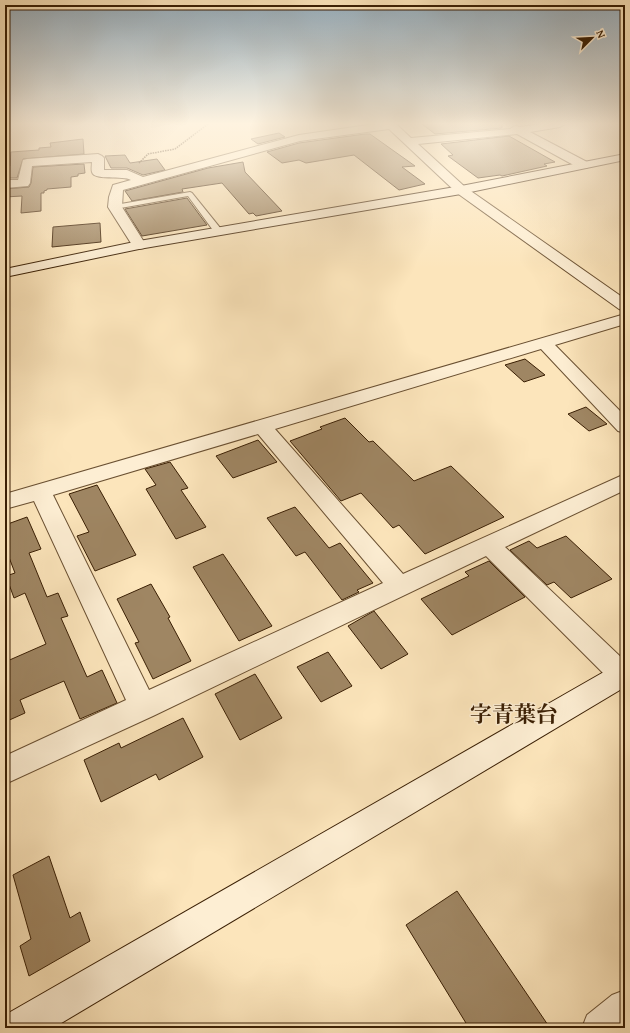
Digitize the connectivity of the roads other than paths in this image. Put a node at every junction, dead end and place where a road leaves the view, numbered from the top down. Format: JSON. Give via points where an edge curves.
{"nodes":[{"id":1,"x":26,"y":172,"type":"edge"},
{"id":2,"x":99,"y":172,"type":"edge"},
{"id":3,"x":120,"y":172,"type":"edge"},
{"id":4,"x":123,"y":172,"type":"edge"},
{"id":5,"x":173,"y":172,"type":"edge"},
{"id":6,"x":442,"y":172,"type":"edge"},
{"id":7,"x":551,"y":172,"type":"edge"},
{"id":8,"x":140,"y":181,"type":"junction"},
{"id":9,"x":5,"y":184,"type":"edge"},
{"id":10,"x":461,"y":190,"type":"junction"},
{"id":11,"x":115,"y":207,"type":"junction"},
{"id":12,"x":218,"y":231,"type":"junction"},
{"id":13,"x":139,"y":245,"type":"junction"},
{"id":14,"x":5,"y":273,"type":"edge"},
{"id":15,"x":625,"y":306,"type":"edge"},
{"id":16,"x":625,"y":318,"type":"edge"},
{"id":17,"x":544,"y":343,"type":"junction"},
{"id":18,"x":262,"y":426,"type":"junction"},
{"id":19,"x":625,"y":427,"type":"edge"},
{"id":20,"x":625,"y":481,"type":"edge"},
{"id":21,"x":40,"y":491,"type":"junction"},
{"id":22,"x":5,"y":502,"type":"edge"},
{"id":23,"x":489,"y":545,"type":"junction"},
{"id":24,"x":400,"y":586,"type":"junction"},
{"id":25,"x":624,"y":675,"type":"edge"},
{"id":26,"x":143,"y":707,"type":"junction"},
{"id":27,"x":5,"y":770,"type":"edge"},
{"id":28,"x":625,"y":1008,"type":"edge"},
{"id":29,"x":18,"y":1028,"type":"edge"},
{"id":30,"x":600,"y":1028,"type":"edge"}],
"edges":[{"from":1,"to":9,"type":"street","via":[[24,183]]},
{"from":2,"to":3,"type":"street"},
{"from":4,"to":8,"type":"street","via":[[131,174]]},
{"from":5,"to":8,"type":"street"},
{"from":6,"to":10,"type":"street"},
{"from":7,"to":10,"type":"street"},
{"from":8,"to":11,"type":"street","via":[[117,188]]},
{"from":10,"to":12,"type":"street"},
{"from":10,"to":15,"type":"street"},
{"from":11,"to":12,"type":"lane","via":[[190,194]]},
{"from":11,"to":13,"type":"street"},
{"from":12,"to":13,"type":"street"},
{"from":13,"to":14,"type":"street"},
{"from":16,"to":17,"type":"street"},
{"from":17,"to":18,"type":"street"},
{"from":17,"to":19,"type":"street"},
{"from":18,"to":21,"type":"street"},
{"from":18,"to":24,"type":"street"},
{"from":20,"to":23,"type":"street"},
{"from":21,"to":22,"type":"street"},
{"from":21,"to":26,"type":"street"},
{"from":23,"to":24,"type":"street"},
{"from":23,"to":25,"type":"street"},
{"from":24,"to":26,"type":"street"},
{"from":25,"to":29,"type":"street"},
{"from":26,"to":27,"type":"street"},
{"from":28,"to":30,"type":"street"}]}
